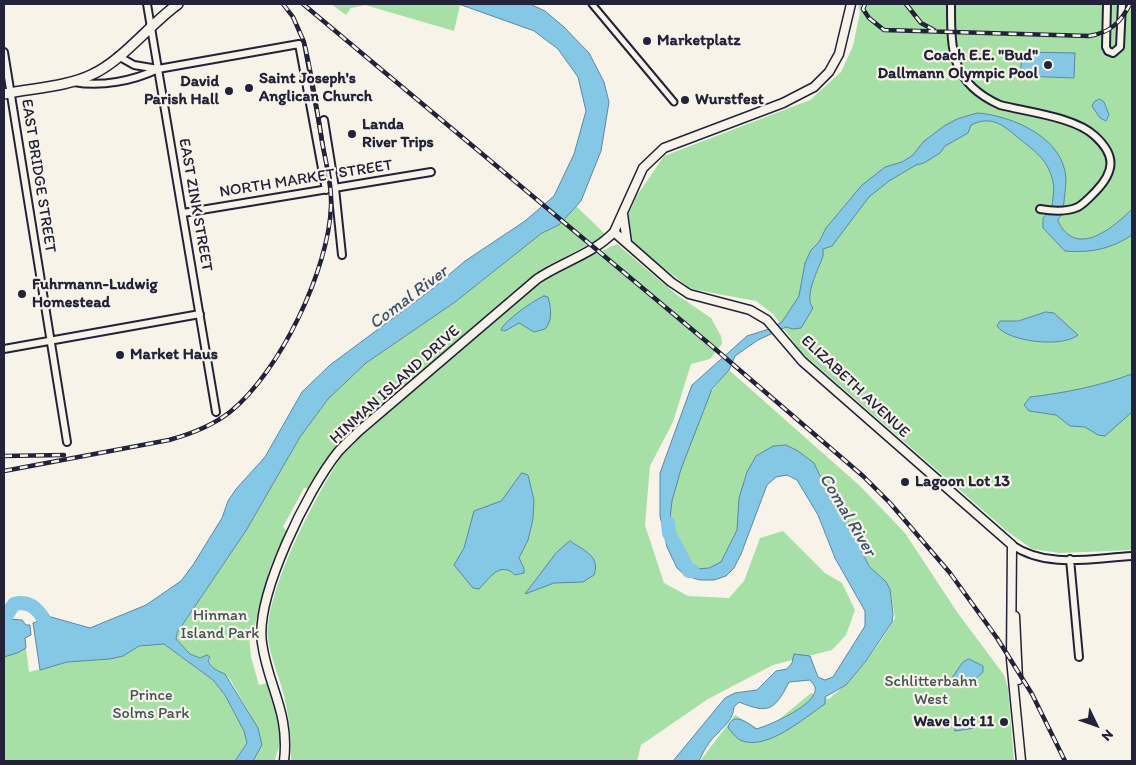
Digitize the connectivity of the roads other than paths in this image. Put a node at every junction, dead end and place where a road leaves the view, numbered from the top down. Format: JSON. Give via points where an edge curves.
{"nodes":[{"id":1,"x":147,"y":4,"type":"edge"},
{"id":2,"x":178,"y":4,"type":"edge"},
{"id":3,"x":592,"y":4,"type":"edge"},
{"id":4,"x":851,"y":4,"type":"edge"},
{"id":5,"x":951,"y":4,"type":"edge"},
{"id":6,"x":1107,"y":4,"type":"edge"},
{"id":7,"x":1122,"y":4,"type":"edge"},
{"id":8,"x":150,"y":25,"type":"junction"},
{"id":9,"x":4,"y":52,"type":"edge"},
{"id":10,"x":118,"y":56,"type":"junction"},
{"id":11,"x":158,"y":69,"type":"junction"},
{"id":12,"x":72,"y":81,"type":"junction"},
{"id":13,"x":7,"y":93,"type":"edge"},
{"id":14,"x":674,"y":102,"type":"dead end"},
{"id":15,"x":324,"y":120,"type":"dead end"},
{"id":16,"x":431,"y":172,"type":"dead end"},
{"id":17,"x":335,"y":188,"type":"junction"},
{"id":18,"x":326,"y":190,"type":"junction"},
{"id":19,"x":1040,"y":209,"type":"dead end"},
{"id":20,"x":183,"y":213,"type":"junction"},
{"id":21,"x":623,"y":214,"type":"junction"},
{"id":22,"x":614,"y":232,"type":"junction"},
{"id":23,"x":627,"y":243,"type":"junction"},
{"id":24,"x":342,"y":255,"type":"dead end"},
{"id":25,"x":200,"y":314,"type":"junction"},
{"id":26,"x":51,"y":340,"type":"junction"},
{"id":27,"x":4,"y":349,"type":"edge"},
{"id":28,"x":216,"y":412,"type":"dead end"},
{"id":29,"x":67,"y":442,"type":"dead end"},
{"id":30,"x":1012,"y":545,"type":"junction"},
{"id":31,"x":1132,"y":556,"type":"edge"},
{"id":32,"x":1070,"y":560,"type":"junction"},
{"id":33,"x":1079,"y":657,"type":"dead end"},
{"id":34,"x":284,"y":761,"type":"edge"},
{"id":35,"x":1021,"y":761,"type":"edge"}],
"edges":[{"from":1,"to":8,"type":"street","name":"EAST ZINK STREET"},
{"from":2,"to":8,"type":"main road"},
{"from":3,"to":14,"type":"street"},
{"from":4,"to":21,"type":"street","via":[[839,54],[829,72],[814,87],[782,103],[664,148],[643,168]]},
{"from":5,"to":19,"type":"street","via":[[952,52],[970,86],[1000,105],[1081,126],[1096,136],[1105,148],[1111,165],[1109,177],[1083,204],[1066,210]]},
{"from":6,"to":7,"type":"street","via":[[1106,47],[1113,53],[1120,47]]},
{"from":8,"to":10,"type":"main road"},
{"from":8,"to":11,"type":"street","name":"EAST ZINK STREET"},
{"from":9,"to":13,"type":"street","name":"EAST BRIDGE STREET"},
{"from":10,"to":11,"type":"street","via":[[134,65]]},
{"from":10,"to":12,"type":"main road","via":[[94,74]]},
{"from":11,"to":12,"type":"street","via":[[145,76],[92,86]]},
{"from":11,"to":18,"type":"street","via":[[299,44]]},
{"from":11,"to":20,"type":"street","name":"EAST ZINK STREET"},
{"from":12,"to":13,"type":"main road"},
{"from":13,"to":26,"type":"street","name":"EAST BRIDGE STREET"},
{"from":15,"to":17,"type":"street"},
{"from":16,"to":17,"type":"street","name":"NORTH MARKET STREET"},
{"from":17,"to":18,"type":"street","name":"NORTH MARKET STREET"},
{"from":17,"to":24,"type":"street"},
{"from":18,"to":20,"type":"street","name":"NORTH MARKET STREET"},
{"from":20,"to":25,"type":"street","name":"EAST ZINK STREET"},
{"from":21,"to":22,"type":"street"},
{"from":21,"to":23,"type":"street"},
{"from":22,"to":23,"type":"street","name":"ELIZABETH AVENUE"},
{"from":22,"to":34,"type":"street","name":"HINMAN ISLAND DRIVE","via":[[599,245],[559,264],[537,279],[354,436],[321,477],[291,536],[267,594],[262,618],[263,650],[284,720]]},
{"from":23,"to":30,"type":"street","name":"ELIZABETH AVENUE","via":[[689,294],[750,310],[767,320],[802,361]]},
{"from":25,"to":26,"type":"street"},
{"from":25,"to":28,"type":"street","name":"EAST ZINK STREET"},
{"from":26,"to":27,"type":"street"},
{"from":26,"to":29,"type":"street","name":"EAST BRIDGE STREET"},
{"from":30,"to":32,"type":"street","name":"ELIZABETH AVENUE","via":[[1039,558]]},
{"from":30,"to":35,"type":"street","via":[[1011,659]]},
{"from":31,"to":32,"type":"street","name":"ELIZABETH AVENUE"},
{"from":32,"to":33,"type":"street"}]}
